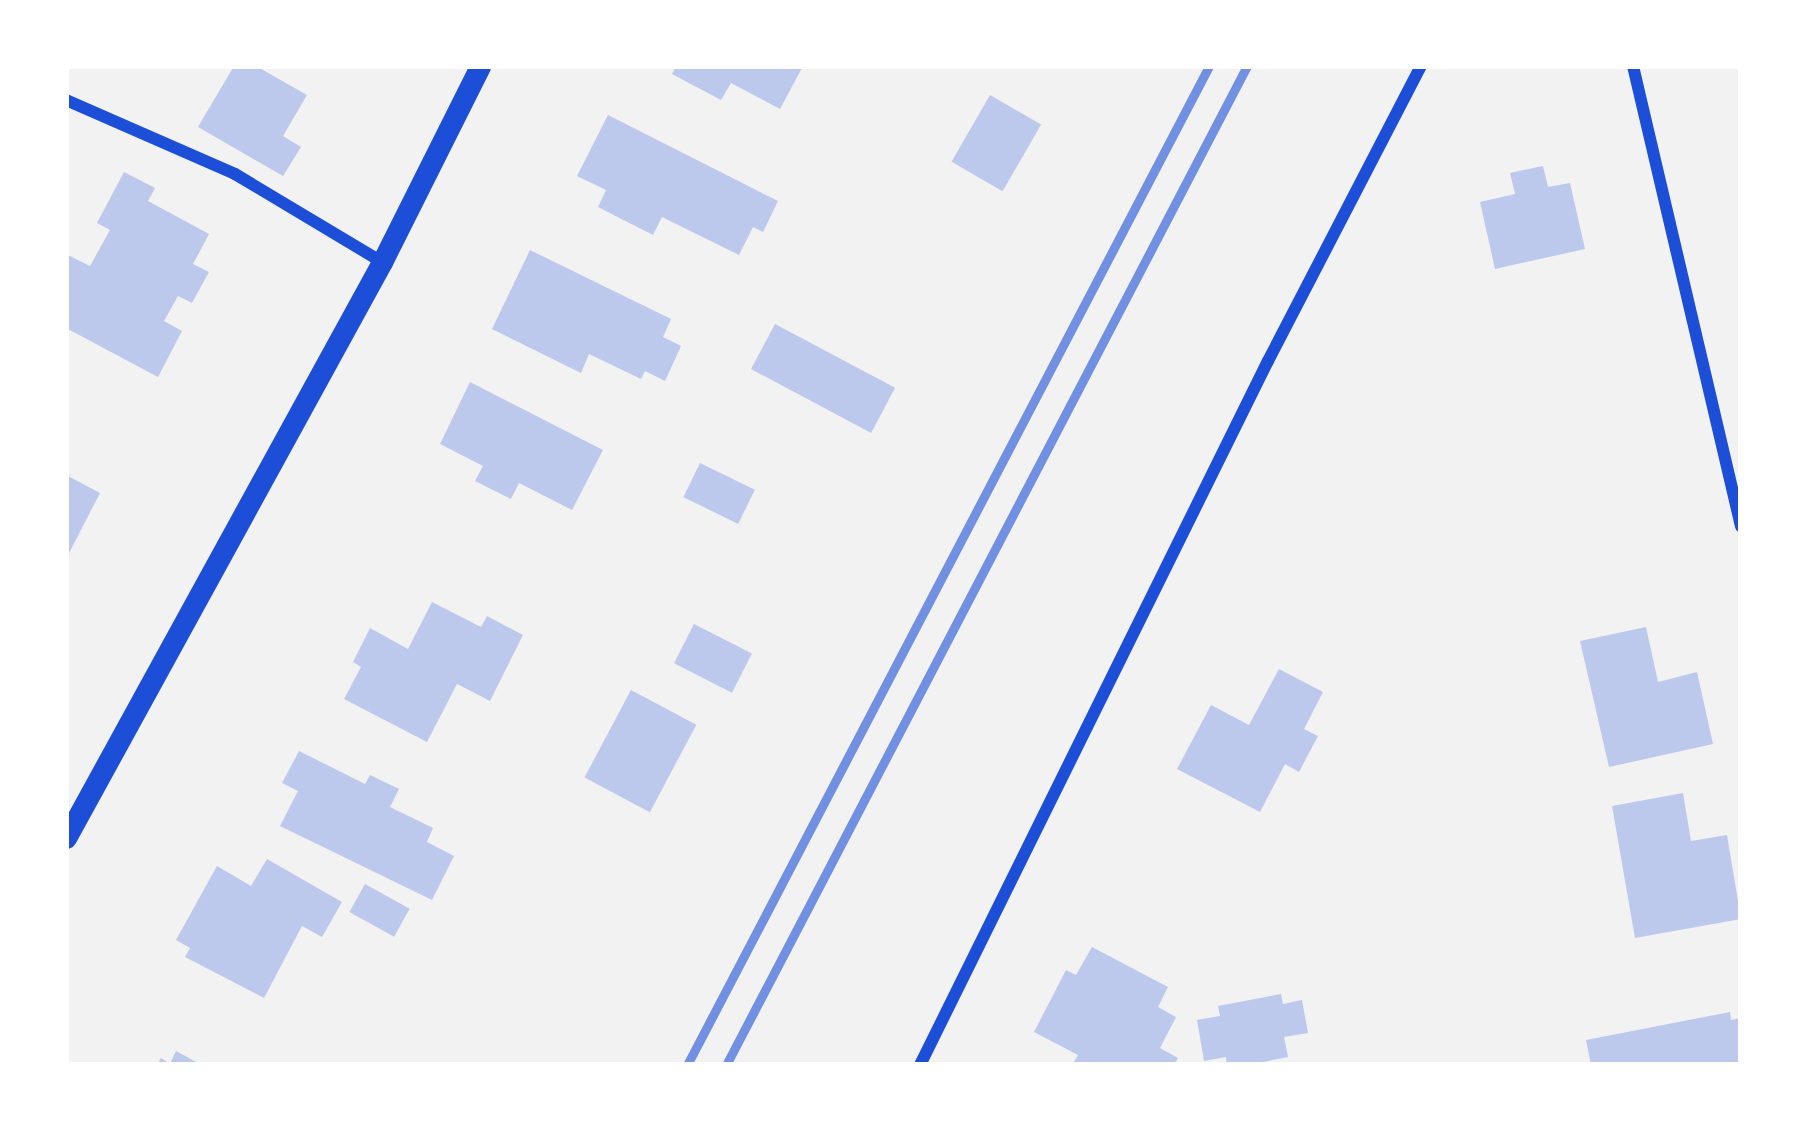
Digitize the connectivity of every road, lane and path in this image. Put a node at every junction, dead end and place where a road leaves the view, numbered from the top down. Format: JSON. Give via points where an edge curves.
{"nodes":[{"id":1,"x":480,"y":66,"type":"edge"},
{"id":2,"x":1421,"y":66,"type":"edge"},
{"id":3,"x":1633,"y":66,"type":"edge"},
{"id":4,"x":66,"y":100,"type":"edge"},
{"id":5,"x":382,"y":262,"type":"junction"},
{"id":6,"x":1741,"y":526,"type":"edge"},
{"id":7,"x":66,"y":838,"type":"edge"},
{"id":8,"x":920,"y":1065,"type":"edge"}],
"edges":[{"from":1,"to":5,"type":"street"},
{"from":2,"to":8,"type":"street"},
{"from":3,"to":6,"type":"street"},
{"from":4,"to":5,"type":"street","via":[[235,174]]},
{"from":5,"to":7,"type":"street"}]}
